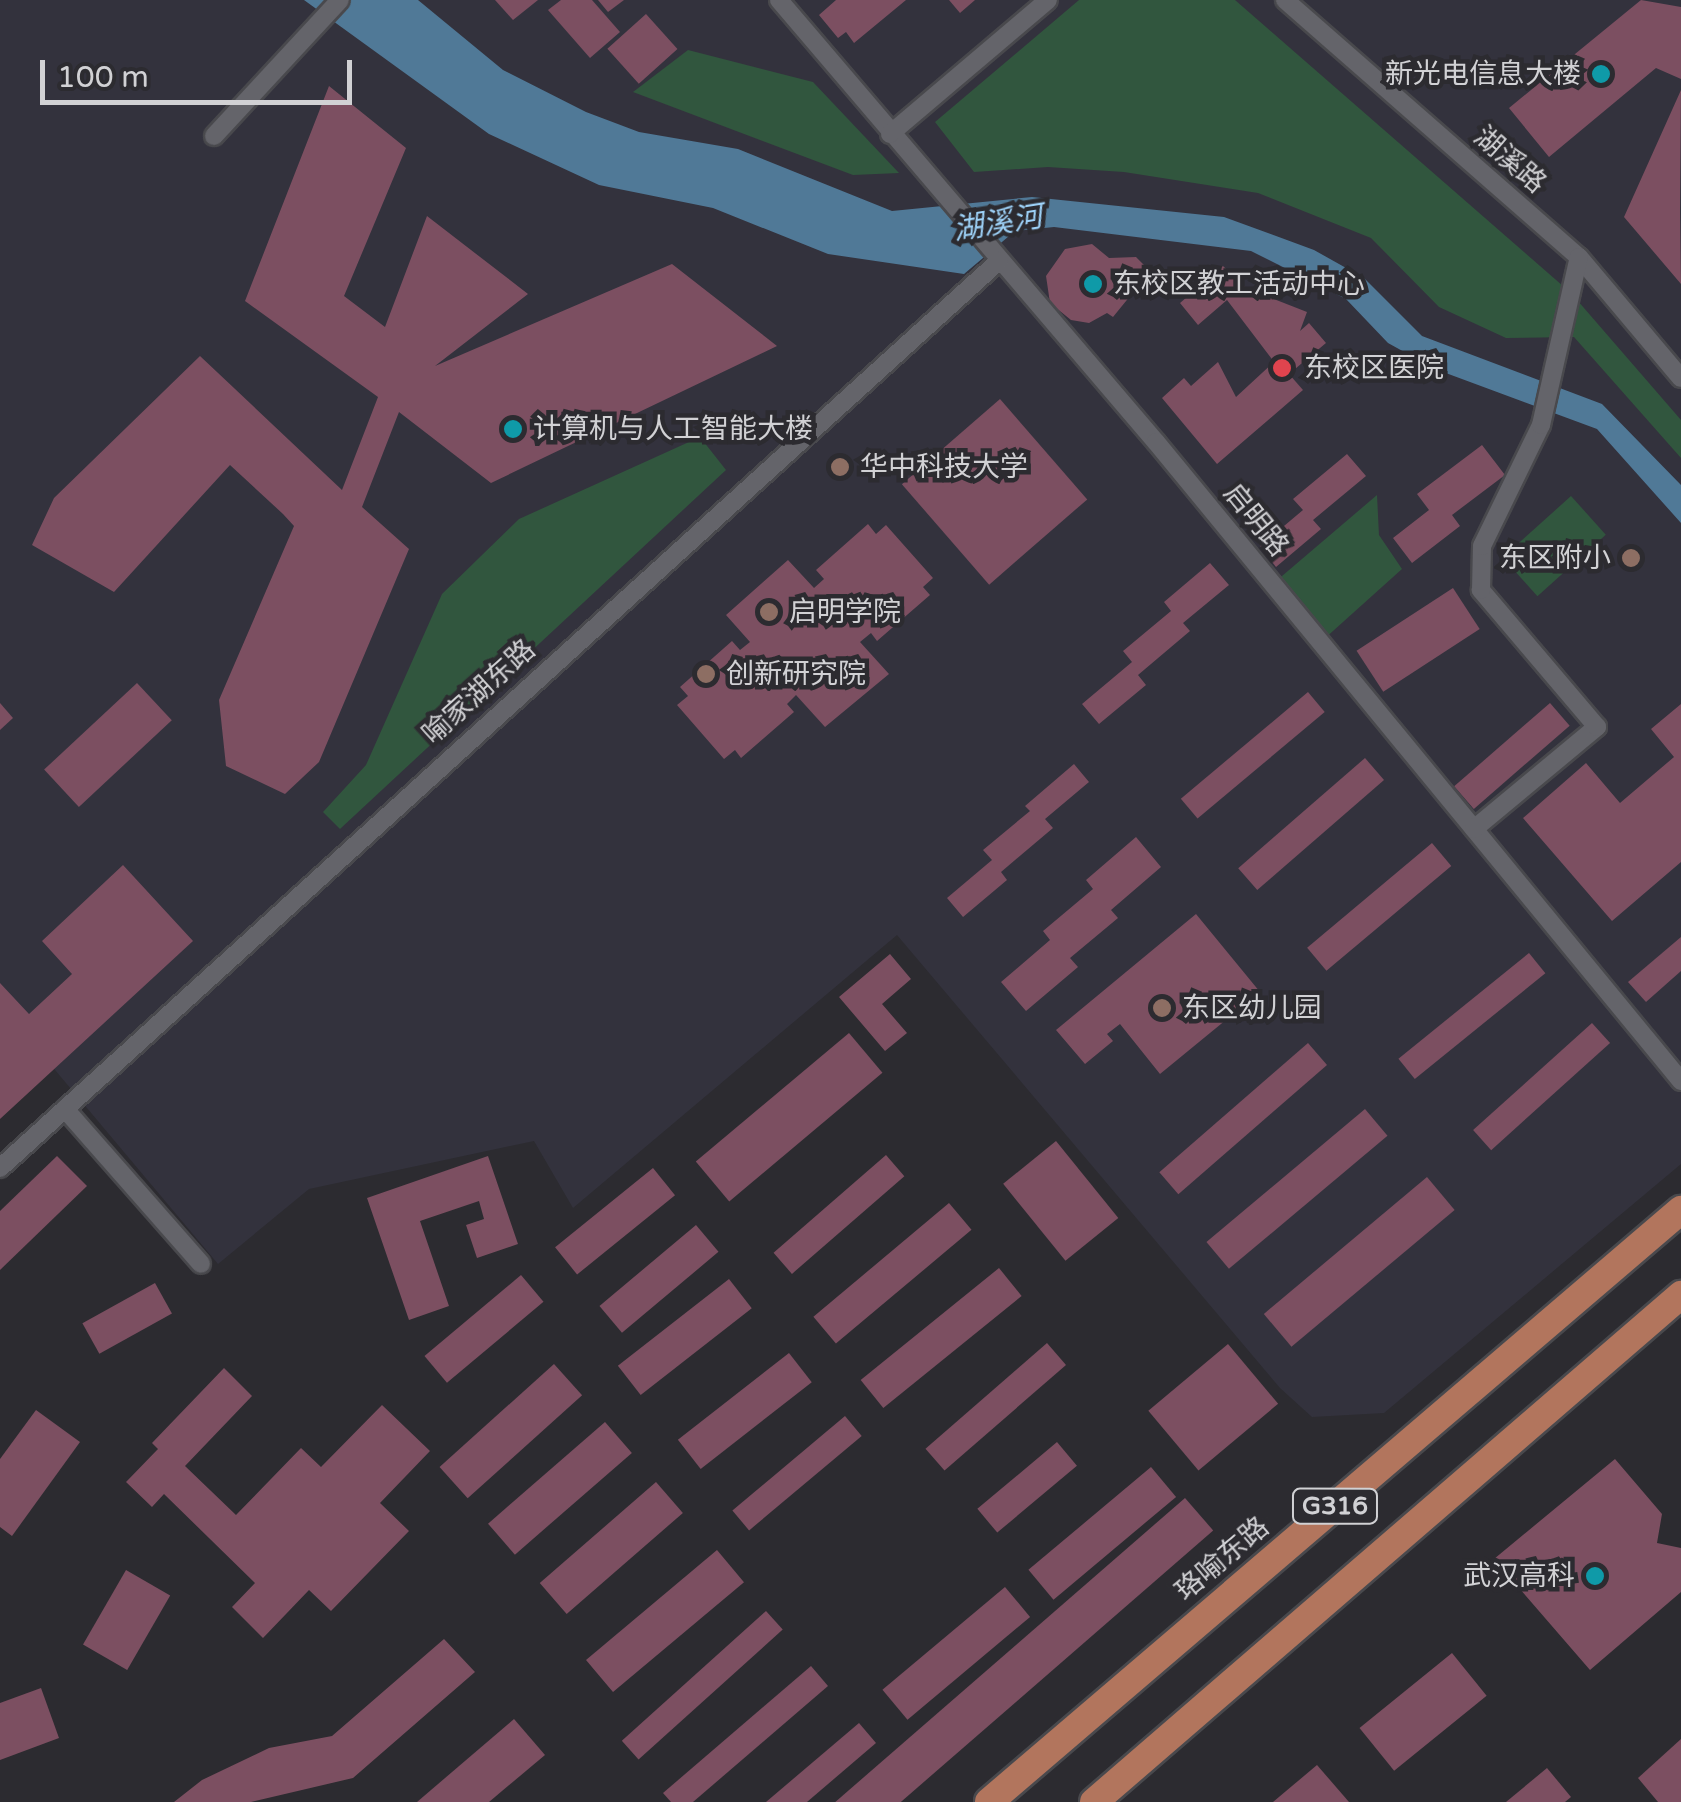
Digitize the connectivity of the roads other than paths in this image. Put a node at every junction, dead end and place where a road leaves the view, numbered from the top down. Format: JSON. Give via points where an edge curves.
{"nodes":[{"id":1,"x":340,"y":0,"type":"edge"},
{"id":2,"x":780,"y":0,"type":"edge"},
{"id":3,"x":1048,"y":0,"type":"edge"},
{"id":4,"x":1286,"y":0,"type":"edge"},
{"id":5,"x":890,"y":134,"type":"junction"},
{"id":6,"x":214,"y":136,"type":"dead end"},
{"id":7,"x":1579,"y":257,"type":"junction"},
{"id":8,"x":999,"y":261,"type":"junction"},
{"id":9,"x":1681,"y":378,"type":"edge"},
{"id":10,"x":1474,"y":829,"type":"junction"},
{"id":11,"x":1681,"y":1081,"type":"edge"},
{"id":12,"x":65,"y":1109,"type":"junction"},
{"id":13,"x":0,"y":1168,"type":"edge"},
{"id":14,"x":1681,"y":1210,"type":"edge"},
{"id":15,"x":201,"y":1264,"type":"dead end"},
{"id":16,"x":1681,"y":1295,"type":"edge"},
{"id":17,"x":988,"y":1802,"type":"edge"},
{"id":18,"x":1094,"y":1802,"type":"edge"}],
"edges":[{"from":1,"to":6,"type":"street"},
{"from":2,"to":5,"type":"street","name":"启明路"},
{"from":3,"to":5,"type":"street"},
{"from":4,"to":7,"type":"street","name":"湖溪路"},
{"from":5,"to":8,"type":"street","name":"启明路"},
{"from":7,"to":9,"type":"street","name":"湖溪路"},
{"from":7,"to":10,"type":"street","via":[[1541,426],[1482,546],[1481,590],[1597,728]]},
{"from":8,"to":10,"type":"street","name":"启明路"},
{"from":8,"to":12,"type":"street","name":"喻家湖东路"},
{"from":10,"to":11,"type":"street","name":"启明路"},
{"from":12,"to":13,"type":"street","name":"喻家湖东路"},
{"from":12,"to":15,"type":"street"},
{"from":14,"to":17,"type":"highway","name":"珞喻东路","number":"G316"},
{"from":16,"to":18,"type":"highway","number":"G316"}]}
